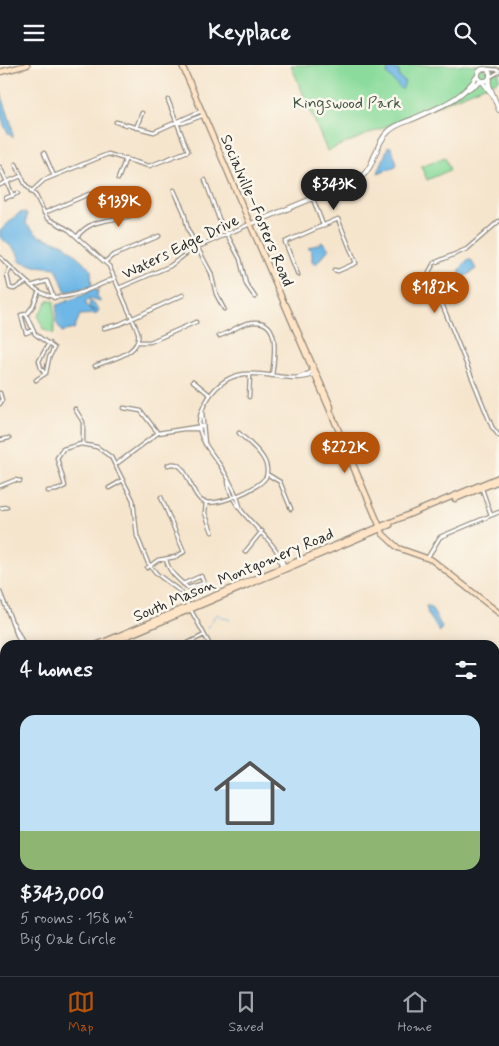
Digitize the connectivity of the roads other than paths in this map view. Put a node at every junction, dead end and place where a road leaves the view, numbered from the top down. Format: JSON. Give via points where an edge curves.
{"nodes":[{"id":1,"x":18,"y":65,"type":"edge"},
{"id":2,"x":27,"y":65,"type":"edge"},
{"id":3,"x":182,"y":65,"type":"edge"},
{"id":4,"x":479,"y":65,"type":"edge"},
{"id":5,"x":486,"y":67,"type":"edge"},
{"id":6,"x":10,"y":69,"type":"junction"},
{"id":7,"x":499,"y":71,"type":"edge"},
{"id":8,"x":0,"y":72,"type":"edge"},
{"id":9,"x":478,"y":73,"type":"junction"},
{"id":10,"x":490,"y":78,"type":"junction"},
{"id":11,"x":482,"y":81,"type":"junction"},
{"id":12,"x":468,"y":89,"type":"junction"},
{"id":13,"x":492,"y":95,"type":"junction"},
{"id":14,"x":168,"y":100,"type":"dead end"},
{"id":15,"x":499,"y":110,"type":"edge"},
{"id":16,"x":142,"y":113,"type":"dead end"},
{"id":17,"x":203,"y":113,"type":"junction"},
{"id":18,"x":116,"y":122,"type":"dead end"},
{"id":19,"x":178,"y":123,"type":"junction"},
{"id":20,"x":136,"y":128,"type":"junction"},
{"id":21,"x":44,"y":153,"type":"dead end"},
{"id":22,"x":126,"y":158,"type":"junction"},
{"id":23,"x":16,"y":164,"type":"dead end"},
{"id":24,"x":0,"y":167,"type":"edge"},
{"id":25,"x":21,"y":176,"type":"junction"},
{"id":26,"x":54,"y":176,"type":"junction"},
{"id":27,"x":118,"y":179,"type":"dead end"},
{"id":28,"x":205,"y":180,"type":"dead end"},
{"id":29,"x":7,"y":182,"type":"junction"},
{"id":30,"x":0,"y":185,"type":"edge"},
{"id":31,"x":174,"y":190,"type":"dead end"},
{"id":32,"x":31,"y":192,"type":"junction"},
{"id":33,"x":18,"y":193,"type":"dead end"},
{"id":34,"x":89,"y":193,"type":"dead end"},
{"id":35,"x":13,"y":196,"type":"junction"},
{"id":36,"x":6,"y":198,"type":"dead end"},
{"id":37,"x":313,"y":199,"type":"junction"},
{"id":38,"x":146,"y":207,"type":"dead end"},
{"id":39,"x":44,"y":213,"type":"junction"},
{"id":40,"x":499,"y":221,"type":"edge"},
{"id":41,"x":251,"y":224,"type":"junction"},
{"id":42,"x":323,"y":225,"type":"junction"},
{"id":43,"x":227,"y":234,"type":"junction"},
{"id":44,"x":159,"y":236,"type":"dead end"},
{"id":45,"x":77,"y":237,"type":"junction"},
{"id":46,"x":197,"y":247,"type":"junction"},
{"id":47,"x":0,"y":257,"type":"edge"},
{"id":48,"x":105,"y":262,"type":"junction"},
{"id":49,"x":10,"y":269,"type":"junction"},
{"id":50,"x":334,"y":270,"type":"dead end"},
{"id":51,"x":298,"y":275,"type":"dead end"},
{"id":52,"x":115,"y":278,"type":"junction"},
{"id":53,"x":26,"y":283,"type":"junction"},
{"id":54,"x":30,"y":287,"type":"junction"},
{"id":55,"x":119,"y":287,"type":"junction"},
{"id":56,"x":38,"y":293,"type":"junction"},
{"id":57,"x":183,"y":295,"type":"dead end"},
{"id":58,"x":54,"y":297,"type":"junction"},
{"id":59,"x":255,"y":297,"type":"dead end"},
{"id":60,"x":224,"y":309,"type":"dead end"},
{"id":61,"x":26,"y":314,"type":"junction"},
{"id":62,"x":132,"y":319,"type":"junction"},
{"id":63,"x":196,"y":322,"type":"dead end"},
{"id":64,"x":104,"y":328,"type":"dead end"},
{"id":65,"x":33,"y":330,"type":"junction"},
{"id":66,"x":219,"y":336,"type":"dead end"},
{"id":67,"x":138,"y":342,"type":"junction"},
{"id":68,"x":49,"y":343,"type":"junction"},
{"id":69,"x":95,"y":366,"type":"dead end"},
{"id":70,"x":314,"y":373,"type":"junction"},
{"id":71,"x":45,"y":374,"type":"junction"},
{"id":72,"x":250,"y":374,"type":"junction"},
{"id":73,"x":272,"y":376,"type":"junction"},
{"id":74,"x":36,"y":380,"type":"dead end"},
{"id":75,"x":194,"y":381,"type":"dead end"},
{"id":76,"x":0,"y":393,"type":"edge"},
{"id":77,"x":210,"y":395,"type":"junction"},
{"id":78,"x":249,"y":397,"type":"dead end"},
{"id":79,"x":0,"y":404,"type":"edge"},
{"id":80,"x":124,"y":408,"type":"dead end"},
{"id":81,"x":74,"y":409,"type":"dead end"},
{"id":82,"x":201,"y":428,"type":"junction"},
{"id":83,"x":158,"y":433,"type":"junction"},
{"id":84,"x":239,"y":433,"type":"dead end"},
{"id":85,"x":499,"y":436,"type":"edge"},
{"id":86,"x":9,"y":438,"type":"dead end"},
{"id":87,"x":0,"y":440,"type":"edge"},
{"id":88,"x":83,"y":443,"type":"junction"},
{"id":89,"x":116,"y":465,"type":"junction"},
{"id":90,"x":168,"y":465,"type":"dead end"},
{"id":91,"x":267,"y":474,"type":"junction"},
{"id":92,"x":499,"y":477,"type":"edge"},
{"id":93,"x":123,"y":480,"type":"junction"},
{"id":94,"x":20,"y":481,"type":"dead end"},
{"id":95,"x":499,"y":481,"type":"edge"},
{"id":96,"x":0,"y":486,"type":"edge"},
{"id":97,"x":482,"y":487,"type":"junction"},
{"id":98,"x":109,"y":488,"type":"dead end"},
{"id":99,"x":48,"y":491,"type":"dead end"},
{"id":100,"x":474,"y":491,"type":"junction"},
{"id":101,"x":234,"y":496,"type":"junction"},
{"id":102,"x":161,"y":497,"type":"dead end"},
{"id":103,"x":484,"y":498,"type":"junction"},
{"id":104,"x":206,"y":502,"type":"junction"},
{"id":105,"x":7,"y":507,"type":"dead end"},
{"id":106,"x":0,"y":508,"type":"edge"},
{"id":107,"x":291,"y":509,"type":"dead end"},
{"id":108,"x":499,"y":512,"type":"edge"},
{"id":109,"x":491,"y":515,"type":"junction"},
{"id":110,"x":380,"y":528,"type":"junction"},
{"id":111,"x":262,"y":531,"type":"junction"},
{"id":112,"x":212,"y":533,"type":"dead end"},
{"id":113,"x":245,"y":551,"type":"dead end"},
{"id":114,"x":166,"y":559,"type":"junction"},
{"id":115,"x":427,"y":559,"type":"junction"},
{"id":116,"x":148,"y":567,"type":"junction"},
{"id":117,"x":284,"y":568,"type":"junction"},
{"id":118,"x":184,"y":584,"type":"junction"},
{"id":119,"x":0,"y":592,"type":"edge"},
{"id":120,"x":5,"y":603,"type":"junction"},
{"id":121,"x":0,"y":604,"type":"edge"},
{"id":122,"x":190,"y":608,"type":"junction"},
{"id":123,"x":499,"y":613,"type":"edge"},
{"id":124,"x":204,"y":635,"type":"junction"},
{"id":125,"x":20,"y":640,"type":"edge"},
{"id":126,"x":109,"y":640,"type":"edge"},
{"id":127,"x":123,"y":640,"type":"edge"},
{"id":128,"x":194,"y":640,"type":"edge"},
{"id":129,"x":207,"y":640,"type":"edge"}],
"edges":[{"from":1,"to":6,"type":"main road"},
{"from":2,"to":6,"type":"main road"},
{"from":3,"to":17,"type":"main road","name":"Socialville–Fosters Road"},
{"from":4,"to":9,"type":"street"},
{"from":5,"to":7,"type":"street"},
{"from":5,"to":9,"type":"street"},
{"from":5,"to":10,"type":"street"},
{"from":6,"to":8,"type":"main road"},
{"from":7,"to":10,"type":"street"},
{"from":9,"to":11,"type":"street"},
{"from":9,"to":12,"type":"street"},
{"from":10,"to":11,"type":"street"},
{"from":10,"to":13,"type":"street"},
{"from":11,"to":12,"type":"street"},
{"from":11,"to":13,"type":"street"},
{"from":12,"to":37,"type":"street","via":[[448,103],[393,127],[362,177]]},
{"from":13,"to":15,"type":"street"},
{"from":14,"to":19,"type":"street"},
{"from":16,"to":20,"type":"street"},
{"from":17,"to":19,"type":"street","via":[[181,119]]},
{"from":17,"to":41,"type":"main road","name":"Socialville–Fosters Road"},
{"from":18,"to":20,"type":"street"},
{"from":19,"to":20,"type":"street","via":[[154,132]]},
{"from":19,"to":22,"type":"street","via":[[188,151],[152,165]]},
{"from":21,"to":26,"type":"street"},
{"from":22,"to":26,"type":"street","via":[[108,155]]},
{"from":22,"to":27,"type":"street"},
{"from":23,"to":25,"type":"street"},
{"from":24,"to":29,"type":"street"},
{"from":25,"to":29,"type":"street"},
{"from":25,"to":32,"type":"street"},
{"from":26,"to":32,"type":"street"},
{"from":28,"to":43,"type":"street"},
{"from":29,"to":30,"type":"street"},
{"from":29,"to":35,"type":"street"},
{"from":31,"to":46,"type":"street"},
{"from":32,"to":39,"type":"street"},
{"from":33,"to":35,"type":"street"},
{"from":34,"to":39,"type":"street"},
{"from":35,"to":36,"type":"street"},
{"from":37,"to":41,"type":"street"},
{"from":37,"to":42,"type":"street"},
{"from":38,"to":45,"type":"street","via":[[122,219],[90,224]]},
{"from":39,"to":45,"type":"street","via":[[49,220],[67,228]]},
{"from":40,"to":85,"type":"street","via":[[462,252],[436,261],[429,272],[488,419]]},
{"from":41,"to":43,"type":"street","name":"Waters Edge Drive"},
{"from":41,"to":70,"type":"main road","name":"Socialville–Fosters Road"},
{"from":42,"to":50,"type":"street","via":[[338,219],[356,263]]},
{"from":42,"to":51,"type":"street","via":[[285,241]]},
{"from":43,"to":46,"type":"street","name":"Waters Edge Drive"},
{"from":43,"to":59,"type":"street","via":[[241,262],[246,284]]},
{"from":44,"to":48,"type":"street"},
{"from":45,"to":48,"type":"street"},
{"from":46,"to":55,"type":"street","name":"Waters Edge Drive","via":[[170,266]]},
{"from":46,"to":60,"type":"street"},
{"from":47,"to":49,"type":"street"},
{"from":48,"to":52,"type":"street"},
{"from":49,"to":53,"type":"street"},
{"from":49,"to":53,"type":"street","via":[[7,275],[10,288]]},
{"from":52,"to":55,"type":"street"},
{"from":52,"to":58,"type":"street","via":[[66,297]]},
{"from":53,"to":54,"type":"street"},
{"from":54,"to":56,"type":"street"},
{"from":54,"to":58,"type":"street","via":[[47,281]]},
{"from":55,"to":62,"type":"street"},
{"from":56,"to":58,"type":"street"},
{"from":56,"to":61,"type":"street"},
{"from":57,"to":62,"type":"street"},
{"from":61,"to":65,"type":"street"},
{"from":61,"to":65,"type":"street","via":[[20,318],[25,331]]},
{"from":62,"to":64,"type":"street"},
{"from":62,"to":67,"type":"street"},
{"from":63,"to":67,"type":"street","via":[[150,342]]},
{"from":65,"to":68,"type":"street"},
{"from":66,"to":73,"type":"street","via":[[249,322],[266,327],[273,333],[276,343]]},
{"from":67,"to":69,"type":"street","via":[[130,351]]},
{"from":68,"to":71,"type":"street","via":[[39,361]]},
{"from":68,"to":71,"type":"street","via":[[54,348]]},
{"from":70,"to":73,"type":"street","via":[[298,378]]},
{"from":70,"to":110,"type":"main road","name":"Socialville–Fosters Road"},
{"from":71,"to":74,"type":"street"},
{"from":72,"to":73,"type":"street"},
{"from":72,"to":77,"type":"street","via":[[227,380]]},
{"from":72,"to":78,"type":"street"},
{"from":75,"to":77,"type":"street"},
{"from":76,"to":79,"type":"street"},
{"from":77,"to":82,"type":"street","via":[[202,411]]},
{"from":80,"to":83,"type":"street","via":[[142,412]]},
{"from":81,"to":88,"type":"street","via":[[83,422]]},
{"from":82,"to":83,"type":"street"},
{"from":82,"to":101,"type":"street","via":[[205,445],[228,480]]},
{"from":83,"to":89,"type":"street"},
{"from":84,"to":91,"type":"street","via":[[264,459]]},
{"from":86,"to":87,"type":"street"},
{"from":88,"to":89,"type":"street","via":[[101,449]]},
{"from":88,"to":99,"type":"street","via":[[59,452],[58,461],[65,486],[57,491]]},
{"from":89,"to":93,"type":"street"},
{"from":90,"to":104,"type":"street","via":[[180,465],[196,495]]},
{"from":91,"to":101,"type":"street","via":[[259,485]]},
{"from":91,"to":107,"type":"street","via":[[280,482]]},
{"from":92,"to":110,"type":"main road"},
{"from":93,"to":98,"type":"street"},
{"from":93,"to":116,"type":"street","via":[[135,506],[137,536]]},
{"from":94,"to":96,"type":"street"},
{"from":95,"to":97,"type":"main road"},
{"from":97,"to":100,"type":"main road"},
{"from":97,"to":103,"type":"street"},
{"from":100,"to":103,"type":"street"},
{"from":100,"to":110,"type":"main road"},
{"from":101,"to":104,"type":"street","via":[[216,503]]},
{"from":101,"to":111,"type":"street","via":[[241,510]]},
{"from":102,"to":114,"type":"street","via":[[184,550]]},
{"from":103,"to":109,"type":"street"},
{"from":104,"to":112,"type":"street","via":[[205,513]]},
{"from":105,"to":106,"type":"street"},
{"from":108,"to":109,"type":"street"},
{"from":109,"to":115,"type":"street","via":[[440,537]]},
{"from":110,"to":115,"type":"main road","name":"Socialville–Fosters Road","via":[[396,547]]},
{"from":110,"to":117,"type":"main road","name":"South Mason Montgomery Road"},
{"from":111,"to":113,"type":"street"},
{"from":111,"to":117,"type":"street"},
{"from":114,"to":116,"type":"street"},
{"from":114,"to":118,"type":"street","via":[[171,573]]},
{"from":115,"to":123,"type":"main road","name":"Socialville–Fosters Road"},
{"from":116,"to":122,"type":"street","via":[[178,589]]},
{"from":117,"to":122,"type":"main road","name":"South Mason Montgomery Road"},
{"from":118,"to":118,"type":"street","via":[[189,589],[204,583],[201,576]]},
{"from":119,"to":120,"type":"street"},
{"from":120,"to":121,"type":"street"},
{"from":120,"to":125,"type":"street"},
{"from":122,"to":124,"type":"street"},
{"from":122,"to":126,"type":"main road","name":"South Mason Montgomery Road"},
{"from":122,"to":127,"type":"main road","name":"South Mason Montgomery Road"},
{"from":124,"to":128,"type":"street"},
{"from":124,"to":129,"type":"street"}]}
